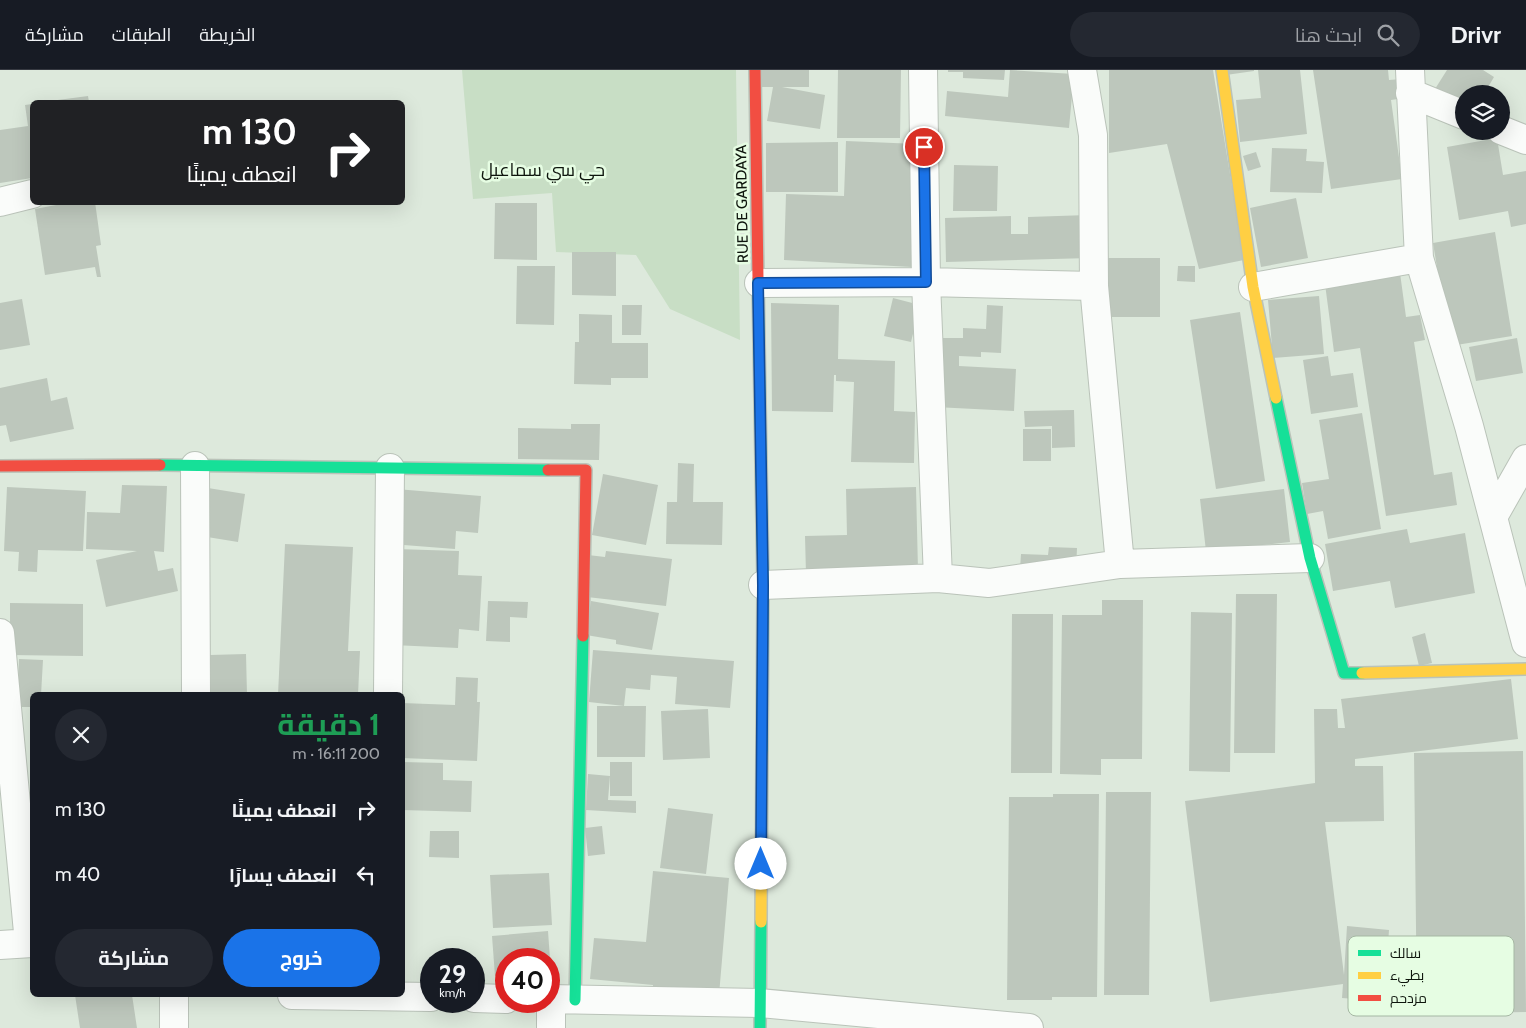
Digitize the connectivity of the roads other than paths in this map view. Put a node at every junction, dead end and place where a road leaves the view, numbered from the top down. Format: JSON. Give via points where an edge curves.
{"nodes":[{"id":1,"x":755,"y":70,"type":"edge"},
{"id":2,"x":923,"y":70,"type":"edge"},
{"id":3,"x":1082,"y":70,"type":"edge"},
{"id":4,"x":1222,"y":70,"type":"edge"},
{"id":5,"x":1410,"y":82,"type":"edge"},
{"id":6,"x":1455,"y":110,"type":"edge"},
{"id":7,"x":1510,"y":134,"type":"edge"},
{"id":8,"x":1526,"y":140,"type":"edge"},
{"id":9,"x":30,"y":194,"type":"edge"},
{"id":10,"x":0,"y":202,"type":"edge"},
{"id":11,"x":1419,"y":258,"type":"junction"},
{"id":12,"x":926,"y":282,"type":"junction"},
{"id":13,"x":758,"y":283,"type":"junction"},
{"id":14,"x":1094,"y":286,"type":"junction"},
{"id":15,"x":1253,"y":287,"type":"junction"},
{"id":16,"x":1526,"y":459,"type":"edge"},
{"id":17,"x":0,"y":466,"type":"edge"},
{"id":18,"x":195,"y":466,"type":"junction"},
{"id":19,"x":390,"y":468,"type":"junction"},
{"id":20,"x":1493,"y":518,"type":"junction"},
{"id":21,"x":1310,"y":558,"type":"junction"},
{"id":22,"x":1120,"y":564,"type":"junction"},
{"id":23,"x":938,"y":578,"type":"junction"},
{"id":24,"x":763,"y":585,"type":"junction"},
{"id":25,"x":0,"y":633,"type":"edge"},
{"id":26,"x":1526,"y":643,"type":"edge"},
{"id":27,"x":1526,"y":669,"type":"edge"},
{"id":28,"x":196,"y":692,"type":"edge"},
{"id":29,"x":388,"y":692,"type":"edge"},
{"id":30,"x":30,"y":933,"type":"edge"},
{"id":31,"x":30,"y":943,"type":"edge"},
{"id":32,"x":0,"y":945,"type":"edge"},
{"id":33,"x":560,"y":962,"type":"edge"},
{"id":34,"x":405,"y":996,"type":"edge"},
{"id":35,"x":174,"y":997,"type":"edge"},
{"id":36,"x":420,"y":997,"type":"edge"},
{"id":37,"x":560,"y":1000,"type":"edge"},
{"id":38,"x":555,"y":1013,"type":"edge"},
{"id":39,"x":760,"y":1016,"type":"edge"},
{"id":40,"x":174,"y":1028,"type":"edge"},
{"id":41,"x":551,"y":1028,"type":"edge"},
{"id":42,"x":1029,"y":1028,"type":"edge"}],
"edges":[{"from":1,"to":13,"type":"street","name":"RUE DE GARDAYA"},
{"from":2,"to":12,"type":"street"},
{"from":3,"to":14,"type":"street","via":[[1093,135]]},
{"from":4,"to":15,"type":"street"},
{"from":5,"to":6,"type":"street"},
{"from":5,"to":11,"type":"street"},
{"from":7,"to":8,"type":"street"},
{"from":9,"to":10,"type":"street"},
{"from":11,"to":15,"type":"street"},
{"from":11,"to":20,"type":"street"},
{"from":12,"to":13,"type":"street"},
{"from":12,"to":14,"type":"street"},
{"from":12,"to":23,"type":"street"},
{"from":13,"to":24,"type":"street","name":"RUE DE GARDAYA"},
{"from":14,"to":22,"type":"street"},
{"from":15,"to":21,"type":"street"},
{"from":16,"to":20,"type":"street"},
{"from":17,"to":18,"type":"street"},
{"from":18,"to":19,"type":"street"},
{"from":18,"to":28,"type":"street"},
{"from":19,"to":29,"type":"street"},
{"from":19,"to":33,"type":"street","via":[[586,470]]},
{"from":20,"to":26,"type":"street"},
{"from":21,"to":22,"type":"street"},
{"from":21,"to":27,"type":"street","via":[[1344,673]]},
{"from":22,"to":23,"type":"street","via":[[990,583]]},
{"from":23,"to":24,"type":"street"},
{"from":24,"to":39,"type":"street","name":"RUE DE GARDAYA"},
{"from":25,"to":30,"type":"street"},
{"from":31,"to":32,"type":"street"},
{"from":34,"to":36,"type":"street"},
{"from":35,"to":40,"type":"street"},
{"from":37,"to":39,"type":"street"},
{"from":38,"to":41,"type":"street"},
{"from":39,"to":42,"type":"street"}]}
